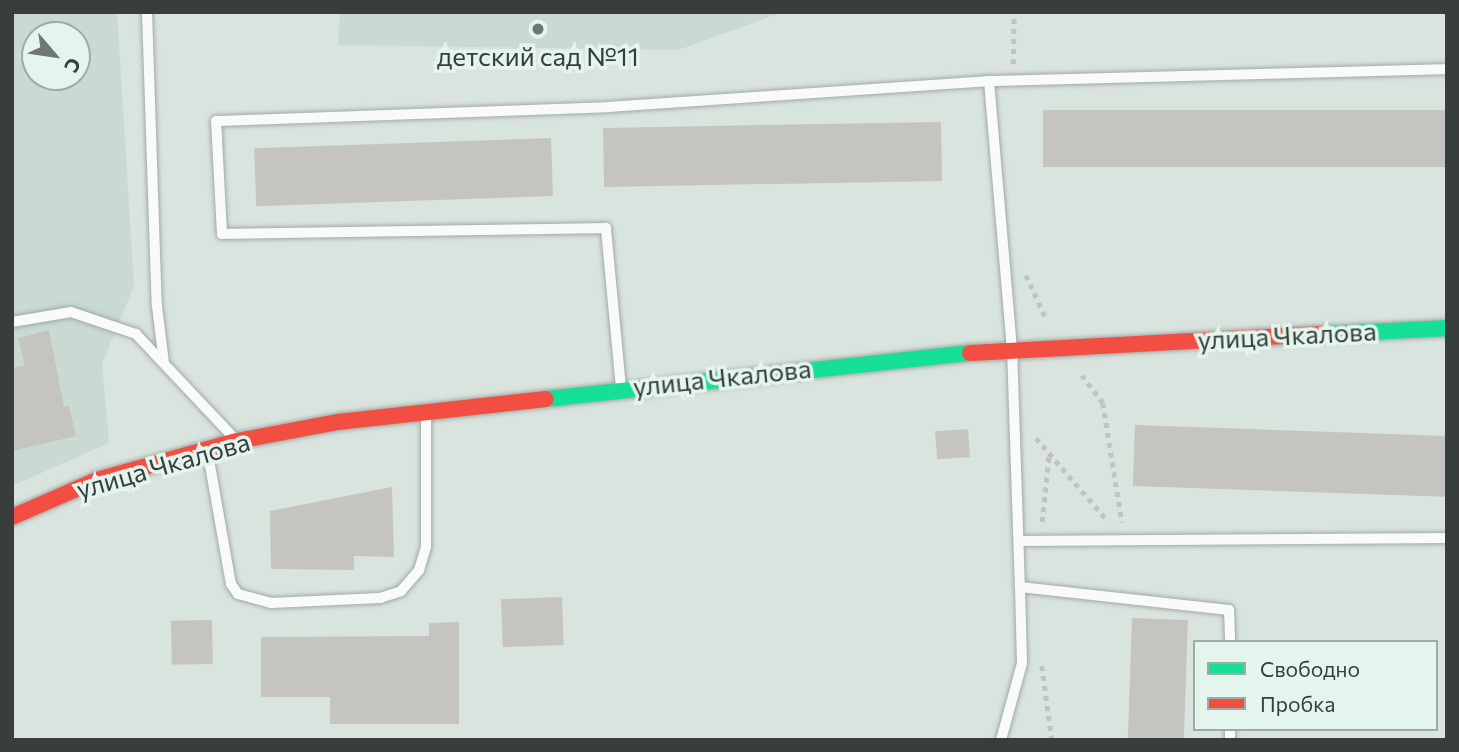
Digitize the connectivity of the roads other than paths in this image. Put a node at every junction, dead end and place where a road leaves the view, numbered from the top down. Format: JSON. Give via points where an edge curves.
{"nodes":[{"id":1,"x":147,"y":12,"type":"edge"},
{"id":2,"x":1447,"y":69,"type":"edge"},
{"id":3,"x":989,"y":81,"type":"junction"},
{"id":4,"x":12,"y":322,"type":"edge"},
{"id":5,"x":1447,"y":328,"type":"edge"},
{"id":6,"x":1012,"y":348,"type":"junction"},
{"id":7,"x":164,"y":363,"type":"junction"},
{"id":8,"x":621,"y":388,"type":"junction"},
{"id":9,"x":426,"y":411,"type":"junction"},
{"id":10,"x":237,"y":441,"type":"junction"},
{"id":11,"x":208,"y":449,"type":"junction"},
{"id":12,"x":12,"y":517,"type":"edge"},
{"id":13,"x":1447,"y":538,"type":"edge"},
{"id":14,"x":1019,"y":541,"type":"junction"},
{"id":15,"x":1020,"y":587,"type":"junction"},
{"id":16,"x":1230,"y":640,"type":"edge"},
{"id":17,"x":1001,"y":740,"type":"edge"}],
"edges":[{"from":1,"to":7,"type":"lane","via":[[157,306]]},
{"from":2,"to":3,"type":"lane"},
{"from":3,"to":6,"type":"lane"},
{"from":3,"to":8,"type":"lane","via":[[609,107],[216,121],[222,234],[606,228]]},
{"from":4,"to":7,"type":"lane","via":[[71,312],[136,334]]},
{"from":5,"to":6,"type":"street","name":"улица Чкалова"},
{"from":6,"to":8,"type":"street","name":"улица Чкалова"},
{"from":6,"to":14,"type":"lane"},
{"from":7,"to":10,"type":"lane"},
{"from":8,"to":9,"type":"street","name":"улица Чкалова"},
{"from":9,"to":10,"type":"street","name":"улица Чкалова"},
{"from":9,"to":11,"type":"lane","via":[[426,547],[419,570],[401,591],[380,598],[271,603],[238,594],[231,584]]},
{"from":10,"to":11,"type":"street","name":"улица Чкалова"},
{"from":11,"to":12,"type":"street","name":"улица Чкалова","via":[[97,480]]},
{"from":13,"to":14,"type":"lane"},
{"from":14,"to":15,"type":"lane"},
{"from":15,"to":16,"type":"lane","via":[[1229,610]]},
{"from":15,"to":17,"type":"lane","via":[[1022,663]]}]}
